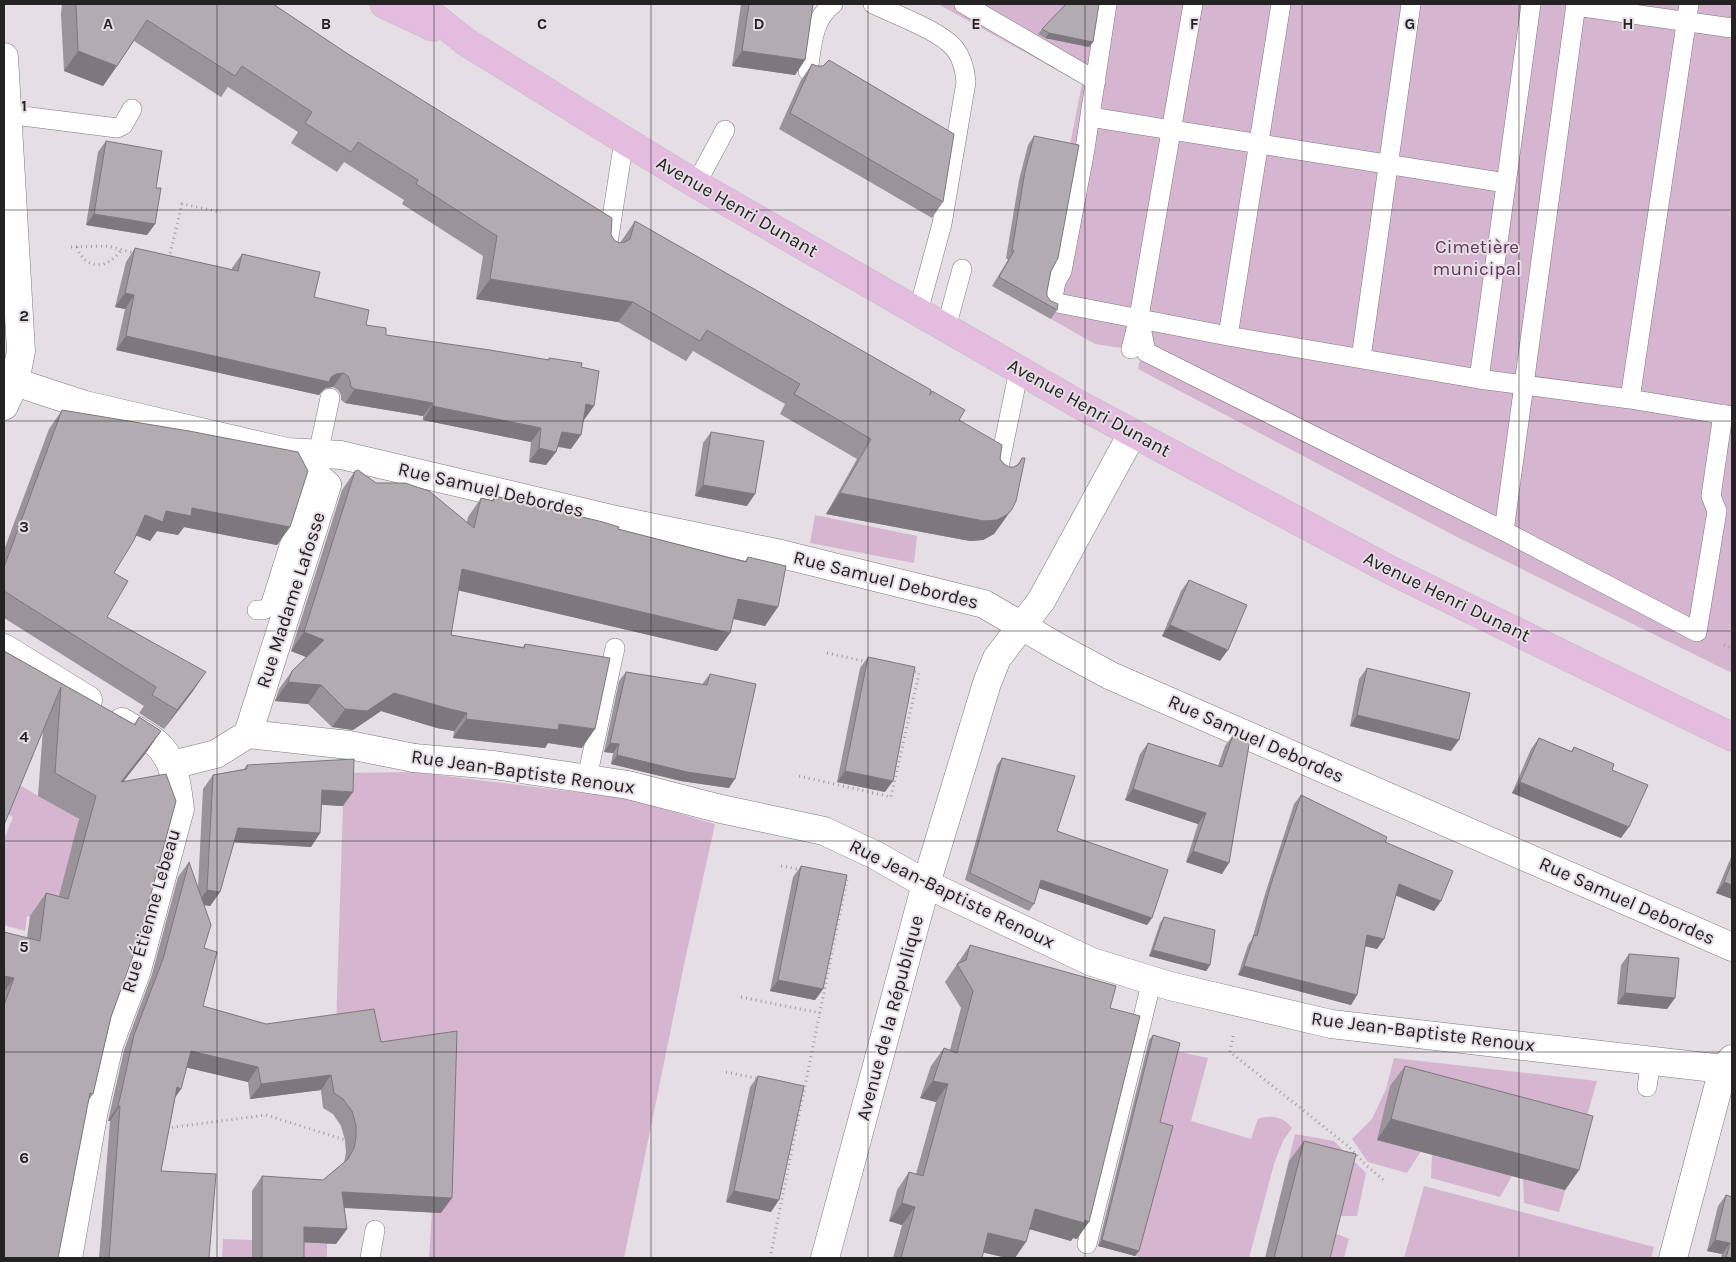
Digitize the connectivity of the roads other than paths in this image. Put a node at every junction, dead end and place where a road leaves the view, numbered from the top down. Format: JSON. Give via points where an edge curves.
{"nodes":[{"id":1,"x":384,"y":4,"type":"edge"},
{"id":2,"x":418,"y":4,"type":"edge"},
{"id":3,"x":833,"y":4,"type":"edge"},
{"id":4,"x":873,"y":4,"type":"edge"},
{"id":5,"x":964,"y":4,"type":"edge"},
{"id":6,"x":1107,"y":4,"type":"edge"},
{"id":7,"x":1194,"y":4,"type":"edge"},
{"id":8,"x":1281,"y":4,"type":"edge"},
{"id":9,"x":1412,"y":4,"type":"edge"},
{"id":10,"x":1531,"y":4,"type":"edge"},
{"id":11,"x":1576,"y":5,"type":"edge"},
{"id":12,"x":1688,"y":13,"type":"edge"},
{"id":13,"x":1732,"y":28,"type":"edge"},
{"id":14,"x":466,"y":42,"type":"junction"},
{"id":15,"x":4,"y":57,"type":"edge"},
{"id":16,"x":808,"y":71,"type":"edge"},
{"id":17,"x":1096,"y":80,"type":"junction"},
{"id":18,"x":132,"y":110,"type":"dead end"},
{"id":19,"x":7,"y":114,"type":"junction"},
{"id":20,"x":1090,"y":117,"type":"junction"},
{"id":21,"x":725,"y":130,"type":"dead end"},
{"id":22,"x":1171,"y":130,"type":"junction"},
{"id":23,"x":624,"y":140,"type":"junction"},
{"id":24,"x":1259,"y":143,"type":"junction"},
{"id":25,"x":1388,"y":164,"type":"junction"},
{"id":26,"x":1506,"y":183,"type":"junction"},
{"id":27,"x":696,"y":184,"type":"junction"},
{"id":28,"x":607,"y":252,"type":"edge"},
{"id":29,"x":962,"y":269,"type":"dead end"},
{"id":30,"x":918,"y":312,"type":"junction"},
{"id":31,"x":1139,"y":317,"type":"junction"},
{"id":32,"x":946,"y":328,"type":"junction"},
{"id":33,"x":1228,"y":336,"type":"junction"},
{"id":34,"x":1131,"y":349,"type":"dead end"},
{"id":35,"x":1361,"y":358,"type":"junction"},
{"id":36,"x":1018,"y":370,"type":"junction"},
{"id":37,"x":1479,"y":379,"type":"junction"},
{"id":38,"x":1525,"y":385,"type":"junction"},
{"id":39,"x":9,"y":394,"type":"edge"},
{"id":40,"x":330,"y":398,"type":"edge"},
{"id":41,"x":1630,"y":399,"type":"junction"},
{"id":42,"x":1728,"y":415,"type":"edge"},
{"id":43,"x":1132,"y":434,"type":"junction"},
{"id":44,"x":315,"y":463,"type":"junction"},
{"id":45,"x":997,"y":476,"type":"edge"},
{"id":46,"x":1504,"y":531,"type":"junction"},
{"id":47,"x":257,"y":610,"type":"dead end"},
{"id":48,"x":1022,"y":626,"type":"junction"},
{"id":49,"x":4,"y":648,"type":"edge"},
{"id":50,"x":615,"y":648,"type":"dead end"},
{"id":51,"x":248,"y":734,"type":"junction"},
{"id":52,"x":1732,"y":737,"type":"edge"},
{"id":53,"x":172,"y":764,"type":"junction"},
{"id":54,"x":587,"y":778,"type":"junction"},
{"id":55,"x":926,"y":884,"type":"junction"},
{"id":56,"x":1732,"y":947,"type":"edge"},
{"id":57,"x":1152,"y":980,"type":"junction"},
{"id":58,"x":1651,"y":1060,"type":"junction"},
{"id":59,"x":1728,"y":1064,"type":"edge"},
{"id":60,"x":1647,"y":1087,"type":"dead end"},
{"id":61,"x":375,"y":1230,"type":"dead end"},
{"id":62,"x":1087,"y":1244,"type":"edge"},
{"id":63,"x":68,"y":1258,"type":"edge"},
{"id":64,"x":370,"y":1258,"type":"edge"},
{"id":65,"x":825,"y":1258,"type":"edge"},
{"id":66,"x":1673,"y":1258,"type":"edge"}],
"edges":[{"from":1,"to":14,"type":"main road","name":"Avenue Henri Dunant"},
{"from":2,"to":14,"type":"main road","name":"Avenue Henri Dunant"},
{"from":3,"to":16,"type":"lane","via":[[826,9],[814,30]]},
{"from":4,"to":30,"type":"lane","via":[[948,41],[965,68],[966,82],[942,224]]},
{"from":5,"to":17,"type":"lane"},
{"from":6,"to":17,"type":"lane"},
{"from":7,"to":22,"type":"lane"},
{"from":8,"to":24,"type":"lane"},
{"from":9,"to":25,"type":"lane"},
{"from":10,"to":26,"type":"lane"},
{"from":11,"to":12,"type":"lane"},
{"from":11,"to":38,"type":"lane"},
{"from":12,"to":13,"type":"lane"},
{"from":12,"to":41,"type":"lane"},
{"from":14,"to":23,"type":"main road","name":"Avenue Henri Dunant"},
{"from":15,"to":19,"type":"street"},
{"from":17,"to":20,"type":"lane"},
{"from":18,"to":19,"type":"lane","via":[[123,125],[117,128]]},
{"from":19,"to":39,"type":"street","via":[[21,350]]},
{"from":20,"to":22,"type":"lane"},
{"from":20,"to":31,"type":"lane","via":[[1062,271],[1052,302]]},
{"from":21,"to":27,"type":"lane"},
{"from":22,"to":24,"type":"lane"},
{"from":22,"to":31,"type":"lane"},
{"from":23,"to":27,"type":"main road","name":"Avenue Henri Dunant"},
{"from":23,"to":28,"type":"lane"},
{"from":24,"to":25,"type":"lane"},
{"from":24,"to":33,"type":"lane"},
{"from":25,"to":26,"type":"lane"},
{"from":25,"to":35,"type":"lane"},
{"from":26,"to":37,"type":"lane"},
{"from":27,"to":30,"type":"main road","name":"Avenue Henri Dunant"},
{"from":29,"to":32,"type":"lane"},
{"from":30,"to":32,"type":"main road","name":"Avenue Henri Dunant"},
{"from":31,"to":33,"type":"lane"},
{"from":31,"to":34,"type":"lane"},
{"from":31,"to":46,"type":"lane","via":[[1146,352]]},
{"from":32,"to":36,"type":"main road","name":"Avenue Henri Dunant"},
{"from":33,"to":35,"type":"lane"},
{"from":35,"to":37,"type":"lane"},
{"from":36,"to":43,"type":"main road","name":"Avenue Henri Dunant"},
{"from":36,"to":45,"type":"lane"},
{"from":37,"to":38,"type":"lane"},
{"from":38,"to":41,"type":"lane"},
{"from":38,"to":46,"type":"lane"},
{"from":39,"to":44,"type":"street","name":"Rue Samuel Debordes","via":[[85,405],[287,452]]},
{"from":40,"to":44,"type":"lane"},
{"from":41,"to":42,"type":"lane"},
{"from":42,"to":46,"type":"lane","via":[[1710,496],[1717,511],[1697,632]]},
{"from":43,"to":48,"type":"street","name":"Avenue de la République","via":[[1041,601]]},
{"from":43,"to":52,"type":"main road","name":"Avenue Henri Dunant","via":[[1394,572]]},
{"from":44,"to":47,"type":"lane","via":[[270,606]]},
{"from":44,"to":48,"type":"street","name":"Rue Samuel Debordes","via":[[341,455],[616,520],[781,554],[984,604]]},
{"from":44,"to":51,"type":"street","name":"Rue Madame Lafosse","via":[[327,485]]},
{"from":48,"to":55,"type":"street","name":"Avenue de la République","via":[[997,658],[987,683]]},
{"from":48,"to":56,"type":"street","name":"Rue Samuel Debordes","via":[[1112,676]]},
{"from":49,"to":53,"type":"street","name":"Rue Étienne Lebeau","via":[[157,743]]},
{"from":50,"to":54,"type":"lane"},
{"from":51,"to":53,"type":"street","via":[[216,754]]},
{"from":51,"to":54,"type":"street","name":"Rue Jean-Baptiste Renoux"},
{"from":53,"to":63,"type":"street","name":"Rue Étienne Lebeau","via":[[180,809],[137,970],[110,1045],[94,1110]]},
{"from":54,"to":55,"type":"street","name":"Rue Jean-Baptiste Renoux","via":[[824,831]]},
{"from":55,"to":57,"type":"street","name":"Rue Jean-Baptiste Renoux","via":[[1092,962]]},
{"from":55,"to":65,"type":"street","name":"Avenue de la République"},
{"from":57,"to":58,"type":"street","name":"Rue Jean-Baptiste Renoux","via":[[1331,1024]]},
{"from":57,"to":62,"type":"lane"},
{"from":58,"to":59,"type":"street","name":"Rue Jean-Baptiste Renoux"},
{"from":58,"to":60,"type":"lane"},
{"from":59,"to":66,"type":"street"},
{"from":61,"to":64,"type":"lane"}]}
